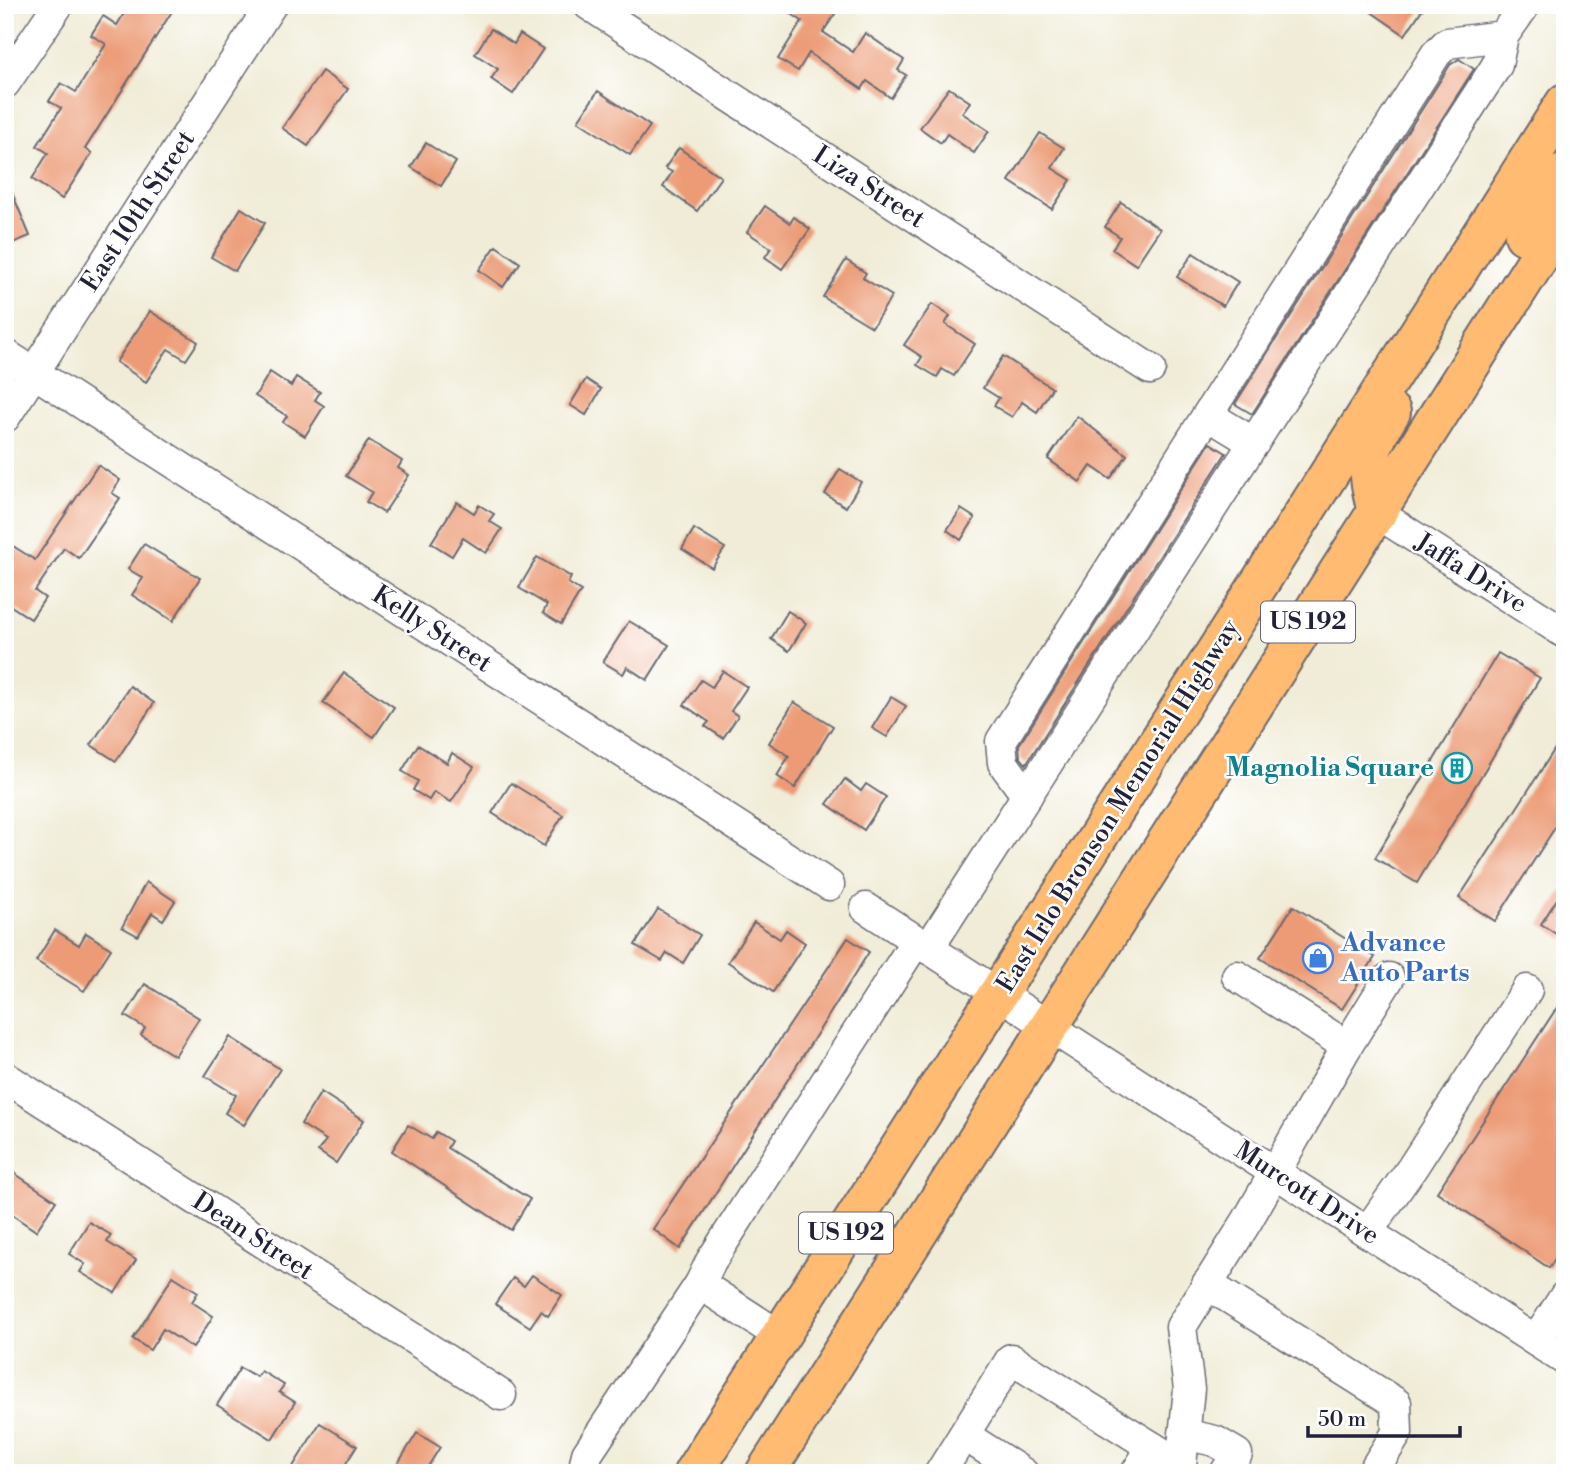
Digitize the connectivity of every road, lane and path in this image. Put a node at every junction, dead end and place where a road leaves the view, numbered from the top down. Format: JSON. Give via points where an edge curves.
{"nodes":[{"id":1,"x":58,"y":5,"type":"edge"},
{"id":2,"x":271,"y":5,"type":"edge"},
{"id":3,"x":589,"y":5,"type":"edge"},
{"id":4,"x":1525,"y":5,"type":"edge"},
{"id":5,"x":1503,"y":36,"type":"junction"},
{"id":6,"x":5,"y":83,"type":"edge"},
{"id":7,"x":1565,"y":103,"type":"edge"},
{"id":8,"x":1565,"y":139,"type":"edge"},
{"id":9,"x":1565,"y":172,"type":"edge"},
{"id":10,"x":1565,"y":216,"type":"edge"},
{"id":11,"x":5,"y":354,"type":"edge"},
{"id":12,"x":1150,"y":369,"type":"dead end"},
{"id":13,"x":34,"y":373,"type":"junction"},
{"id":14,"x":1453,"y":393,"type":"junction"},
{"id":15,"x":1208,"y":415,"type":"junction"},
{"id":16,"x":5,"y":417,"type":"edge"},
{"id":17,"x":1254,"y":443,"type":"junction"},
{"id":18,"x":1377,"y":513,"type":"junction"},
{"id":19,"x":1565,"y":633,"type":"edge"},
{"id":20,"x":1027,"y":796,"type":"junction"},
{"id":21,"x":829,"y":885,"type":"dead end"},
{"id":22,"x":866,"y":908,"type":"dead end"},
{"id":23,"x":922,"y":945,"type":"junction"},
{"id":24,"x":1237,"y":976,"type":"dead end"},
{"id":25,"x":1389,"y":978,"type":"dead end"},
{"id":26,"x":1527,"y":990,"type":"dead end"},
{"id":27,"x":998,"y":993,"type":"junction"},
{"id":28,"x":1049,"y":1026,"type":"junction"},
{"id":29,"x":1347,"y":1046,"type":"junction"},
{"id":30,"x":5,"y":1077,"type":"edge"},
{"id":31,"x":1275,"y":1171,"type":"junction"},
{"id":32,"x":1367,"y":1232,"type":"junction"},
{"id":33,"x":700,"y":1283,"type":"junction"},
{"id":34,"x":1207,"y":1284,"type":"junction"},
{"id":35,"x":1565,"y":1296,"type":"edge"},
{"id":36,"x":780,"y":1336,"type":"junction"},
{"id":37,"x":1536,"y":1341,"type":"junction"},
{"id":38,"x":1565,"y":1360,"type":"edge"},
{"id":39,"x":501,"y":1395,"type":"dead end"},
{"id":40,"x":1184,"y":1434,"type":"junction"},
{"id":41,"x":964,"y":1435,"type":"junction"},
{"id":42,"x":1153,"y":1447,"type":"junction"},
{"id":43,"x":1179,"y":1469,"type":"edge"},
{"id":44,"x":583,"y":1473,"type":"edge"},
{"id":45,"x":693,"y":1473,"type":"edge"},
{"id":46,"x":765,"y":1473,"type":"edge"},
{"id":47,"x":940,"y":1473,"type":"edge"},
{"id":48,"x":1023,"y":1473,"type":"edge"},
{"id":49,"x":1136,"y":1473,"type":"edge"},
{"id":50,"x":1225,"y":1473,"type":"edge"},
{"id":51,"x":1372,"y":1473,"type":"edge"}],
"edges":[{"from":1,"to":6,"type":"street"},
{"from":2,"to":13,"type":"street","name":"East 10th Street"},
{"from":3,"to":12,"type":"street","name":"Liza Street"},
{"from":4,"to":5,"type":"street"},
{"from":5,"to":15,"type":"street","via":[[1447,43],[1441,48]]},
{"from":5,"to":17,"type":"street","via":[[1497,65]]},
{"from":7,"to":27,"type":"highway","name":"East Irlo Bronson Memorial Highway","number":"US 192"},
{"from":8,"to":18,"type":"highway","via":[[1371,445],[1368,475]]},
{"from":9,"to":14,"type":"highway","via":[[1447,358]]},
{"from":10,"to":14,"type":"highway","number":"US 192"},
{"from":11,"to":13,"type":"street","name":"Kelly Street"},
{"from":13,"to":16,"type":"street","name":"East 10th Street"},
{"from":13,"to":21,"type":"street","name":"Kelly Street"},
{"from":14,"to":18,"type":"highway","number":"US 192"},
{"from":15,"to":17,"type":"street"},
{"from":15,"to":20,"type":"street","via":[[1002,741],[1003,763]]},
{"from":17,"to":20,"type":"street"},
{"from":18,"to":19,"type":"street","name":"Jaffa Drive"},
{"from":18,"to":28,"type":"highway","number":"US 192"},
{"from":20,"to":23,"type":"street"},
{"from":22,"to":23,"type":"street"},
{"from":23,"to":27,"type":"street"},
{"from":23,"to":33,"type":"street"},
{"from":24,"to":29,"type":"street"},
{"from":25,"to":29,"type":"street"},
{"from":26,"to":32,"type":"street"},
{"from":27,"to":28,"type":"street"},
{"from":27,"to":36,"type":"highway","name":"East Irlo Bronson Memorial Highway","number":"US 192"},
{"from":28,"to":31,"type":"street","name":"Murcott Drive"},
{"from":28,"to":46,"type":"highway","number":"US 192"},
{"from":29,"to":31,"type":"street"},
{"from":30,"to":39,"type":"street","name":"Dean Street"},
{"from":31,"to":32,"type":"street","name":"Murcott Drive"},
{"from":31,"to":34,"type":"street"},
{"from":32,"to":37,"type":"street","name":"Murcott Drive"},
{"from":33,"to":36,"type":"street"},
{"from":33,"to":44,"type":"street","via":[[587,1454]]},
{"from":34,"to":40,"type":"street","via":[[1181,1327],[1189,1389]]},
{"from":34,"to":51,"type":"street","via":[[1396,1403],[1397,1433]]},
{"from":35,"to":37,"type":"street"},
{"from":36,"to":45,"type":"highway","name":"East Irlo Bronson Memorial Highway","number":"US 192"},
{"from":37,"to":38,"type":"street","name":"Murcott Drive"},
{"from":40,"to":43,"type":"street"},
{"from":40,"to":50,"type":"street","via":[[1215,1441],[1237,1454]]},
{"from":41,"to":42,"type":"street","via":[[1011,1359]]},
{"from":41,"to":47,"type":"street"},
{"from":41,"to":48,"type":"street"},
{"from":42,"to":43,"type":"street"},
{"from":42,"to":49,"type":"street"}]}
